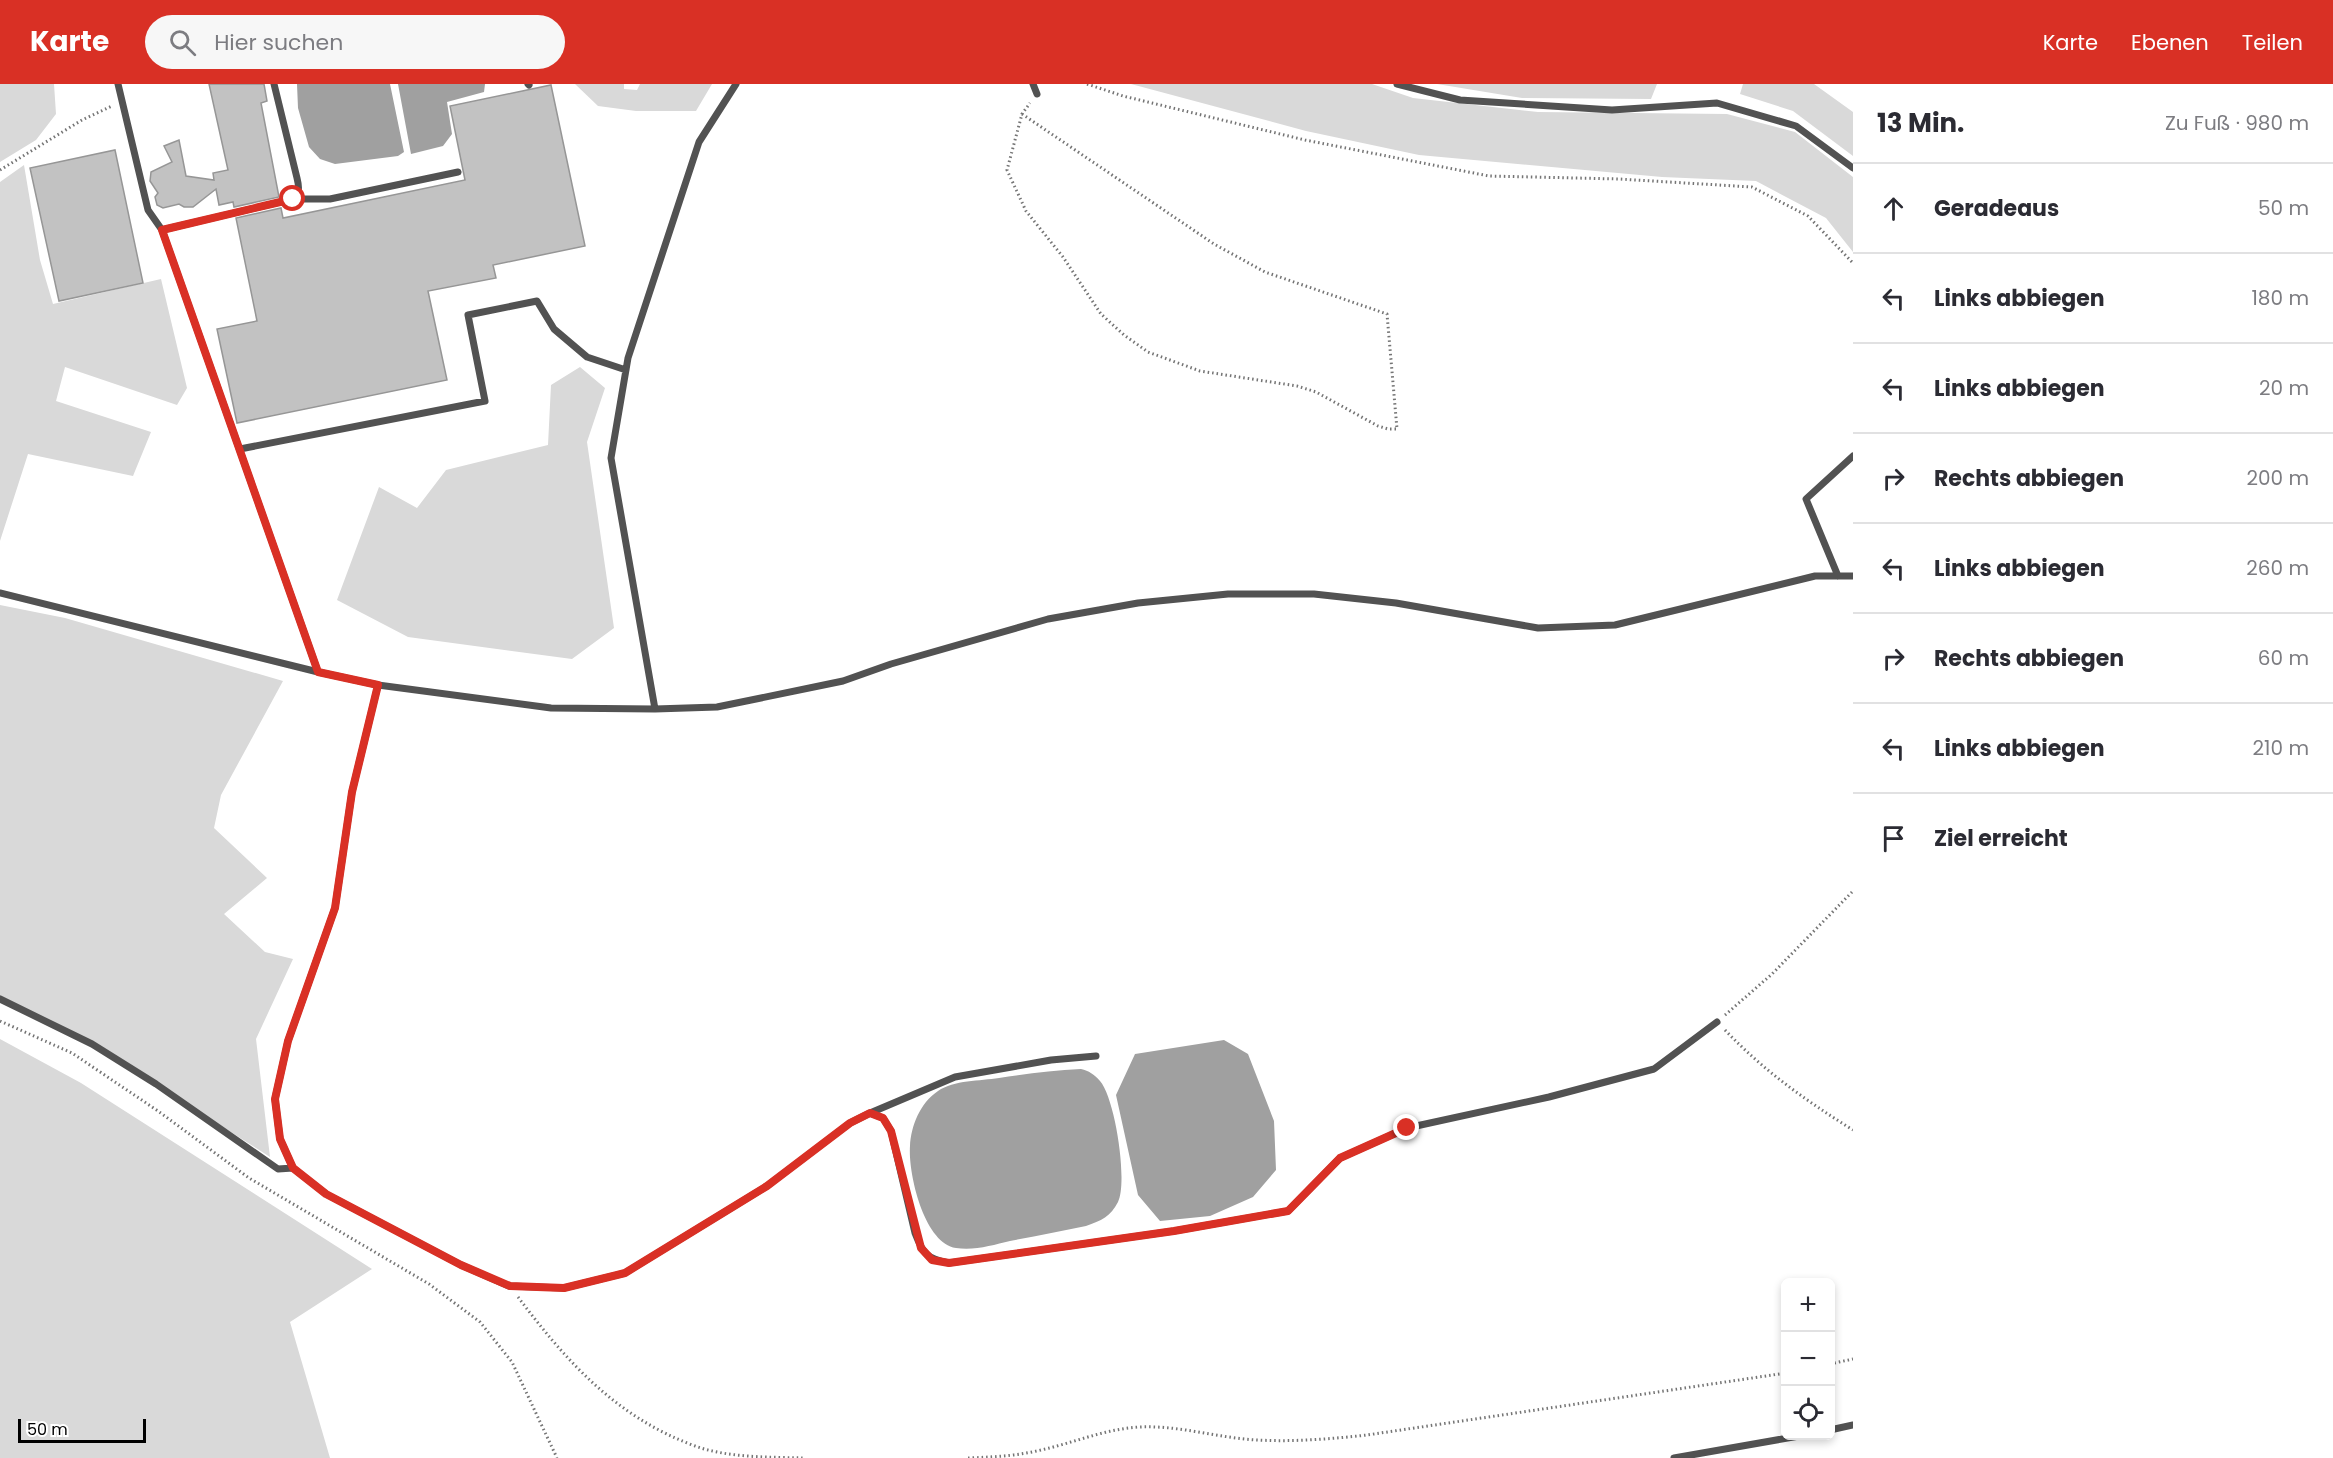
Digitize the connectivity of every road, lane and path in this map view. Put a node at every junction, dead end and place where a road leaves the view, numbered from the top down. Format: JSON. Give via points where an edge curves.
{"nodes":[{"id":1,"x":118,"y":84,"type":"edge"},
{"id":2,"x":274,"y":84,"type":"edge"},
{"id":3,"x":736,"y":84,"type":"edge"},
{"id":4,"x":1033,"y":84,"type":"edge"},
{"id":5,"x":1087,"y":84,"type":"edge"},
{"id":6,"x":1397,"y":84,"type":"edge"},
{"id":7,"x":1037,"y":94,"type":"dead end"},
{"id":8,"x":122,"y":101,"type":"junction"},
{"id":9,"x":1022,"y":114,"type":"joint"},
{"id":10,"x":1853,"y":168,"type":"edge"},
{"id":11,"x":0,"y":170,"type":"edge"},
{"id":12,"x":458,"y":172,"type":"dead end"},
{"id":13,"x":293,"y":199,"type":"junction"},
{"id":14,"x":162,"y":230,"type":"junction"},
{"id":15,"x":1853,"y":263,"type":"edge"},
{"id":16,"x":626,"y":370,"type":"junction"},
{"id":17,"x":240,"y":449,"type":"junction"},
{"id":18,"x":1853,"y":456,"type":"edge"},
{"id":19,"x":1838,"y":576,"type":"junction"},
{"id":20,"x":1853,"y":576,"type":"edge"},
{"id":21,"x":0,"y":594,"type":"edge"},
{"id":22,"x":318,"y":672,"type":"junction"},
{"id":23,"x":378,"y":685,"type":"junction"},
{"id":24,"x":655,"y":709,"type":"junction"},
{"id":25,"x":1853,"y":891,"type":"edge"},
{"id":26,"x":0,"y":999,"type":"edge"},
{"id":27,"x":0,"y":1020,"type":"edge"},
{"id":28,"x":1717,"y":1022,"type":"junction"},
{"id":29,"x":1096,"y":1056,"type":"dead end"},
{"id":30,"x":870,"y":1113,"type":"junction"},
{"id":31,"x":1853,"y":1130,"type":"edge"},
{"id":32,"x":293,"y":1168,"type":"junction"},
{"id":33,"x":510,"y":1286,"type":"junction"},
{"id":34,"x":1853,"y":1359,"type":"edge"},
{"id":35,"x":1835,"y":1363,"type":"edge"},
{"id":36,"x":1781,"y":1373,"type":"edge"},
{"id":37,"x":1853,"y":1425,"type":"edge"},
{"id":38,"x":1835,"y":1429,"type":"edge"},
{"id":39,"x":1781,"y":1439,"type":"edge"},
{"id":40,"x":556,"y":1458,"type":"edge"},
{"id":41,"x":804,"y":1458,"type":"edge"},
{"id":42,"x":968,"y":1458,"type":"edge"},
{"id":43,"x":1674,"y":1458,"type":"edge"}],
"edges":[{"from":1,"to":8,"type":"lane"},
{"from":2,"to":13,"type":"lane","via":[[299,190]]},
{"from":3,"to":16,"type":"lane","via":[[699,142]]},
{"from":4,"to":7,"type":"lane"},
{"from":5,"to":15,"type":"path","via":[[1305,140],[1489,176],[1752,187],[1808,216]]},
{"from":6,"to":10,"type":"lane","via":[[1460,100],[1612,110],[1717,103],[1796,126]]},
{"from":8,"to":11,"type":"path","via":[[82,120]]},
{"from":8,"to":14,"type":"lane","via":[[148,210]]},
{"from":9,"to":9,"type":"path","via":[[1007,170],[1026,211],[1064,257],[1101,314],[1124,334],[1148,352],[1200,371],[1297,386],[1316,392],[1378,426],[1397,429],[1387,314],[1265,272],[1214,244]]},
{"from":12,"to":13,"type":"lane","via":[[330,199]]},
{"from":13,"to":14,"type":"lane"},
{"from":14,"to":17,"type":"lane"},
{"from":16,"to":17,"type":"lane","via":[[587,357],[554,329],[537,301],[468,315],[485,401]]},
{"from":16,"to":24,"type":"lane","via":[[611,458]]},
{"from":17,"to":22,"type":"lane"},
{"from":18,"to":19,"type":"lane","via":[[1806,499]]},
{"from":19,"to":20,"type":"lane"},
{"from":19,"to":24,"type":"lane","via":[[1815,576],[1615,625],[1538,628],[1396,603],[1314,594],[1228,594],[1138,603],[1048,619],[843,681],[717,707]]},
{"from":21,"to":22,"type":"lane"},
{"from":22,"to":23,"type":"lane"},
{"from":23,"to":24,"type":"lane","via":[[551,708]]},
{"from":23,"to":32,"type":"lane","via":[[352,792],[335,908],[288,1041],[275,1099],[280,1139]]},
{"from":25,"to":28,"type":"path","via":[[1772,974]]},
{"from":26,"to":32,"type":"lane","via":[[92,1044],[278,1169]]},
{"from":27,"to":40,"type":"path","via":[[72,1053],[249,1178],[429,1284],[480,1322],[512,1362]]},
{"from":28,"to":30,"type":"lane","via":[[1654,1069],[1407,1128],[1340,1158],[1288,1211],[949,1263],[932,1260],[921,1248],[891,1131],[883,1118]]},
{"from":28,"to":31,"type":"path","via":[[1755,1061]]},
{"from":29,"to":30,"type":"lane","via":[[955,1077]]},
{"from":30,"to":33,"type":"lane","via":[[850,1123],[767,1186],[625,1273],[564,1288]]},
{"from":32,"to":33,"type":"lane","via":[[326,1194],[461,1265]]},
{"from":33,"to":41,"type":"path","via":[[566,1358],[617,1404],[696,1446],[748,1456]]},
{"from":34,"to":35,"type":"path"},
{"from":36,"to":42,"type":"path","via":[[1357,1436],[1256,1440],[1138,1427],[1041,1450]]},
{"from":37,"to":38,"type":"lane"},
{"from":39,"to":43,"type":"lane"}]}
